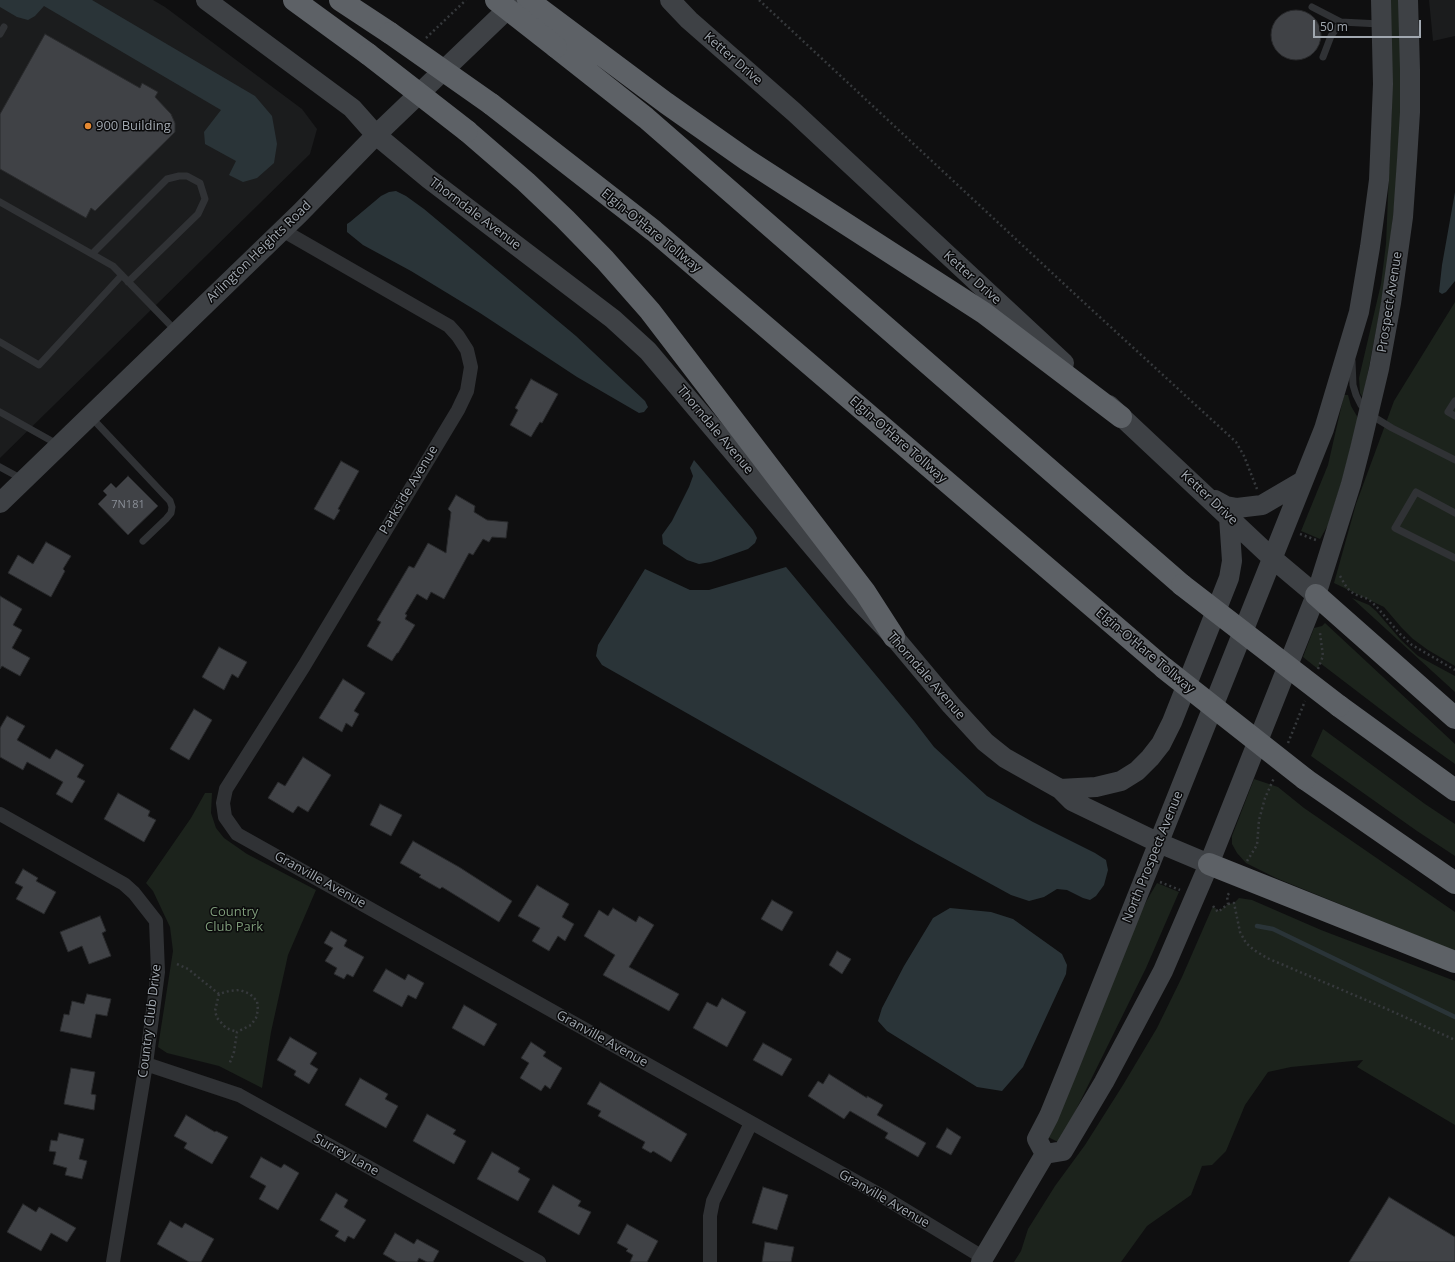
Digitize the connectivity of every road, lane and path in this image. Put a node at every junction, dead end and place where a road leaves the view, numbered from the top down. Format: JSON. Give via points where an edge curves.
{"nodes":[{"id":1,"x":206,"y":0,"type":"edge"},
{"id":2,"x":294,"y":0,"type":"edge"},
{"id":3,"x":340,"y":0,"type":"edge"},
{"id":4,"x":496,"y":0,"type":"edge"},
{"id":5,"x":517,"y":0,"type":"edge"},
{"id":6,"x":528,"y":0,"type":"edge"},
{"id":7,"x":670,"y":0,"type":"edge"},
{"id":8,"x":759,"y":0,"type":"edge"},
{"id":9,"x":1380,"y":0,"type":"edge"},
{"id":10,"x":1408,"y":0,"type":"edge"},
{"id":11,"x":1312,"y":7,"type":"dead end"},
{"id":12,"x":1341,"y":22,"type":"junction"},
{"id":13,"x":1382,"y":24,"type":"junction"},
{"id":14,"x":4,"y":27,"type":"dead end"},
{"id":15,"x":0,"y":34,"type":"edge"},
{"id":16,"x":1323,"y":57,"type":"dead end"},
{"id":17,"x":376,"y":135,"type":"junction"},
{"id":18,"x":0,"y":202,"type":"edge"},
{"id":19,"x":282,"y":230,"type":"junction"},
{"id":20,"x":92,"y":254,"type":"junction"},
{"id":21,"x":122,"y":275,"type":"junction"},
{"id":22,"x":128,"y":282,"type":"junction"},
{"id":23,"x":177,"y":332,"type":"junction"},
{"id":24,"x":0,"y":342,"type":"edge"},
{"id":25,"x":1350,"y":342,"type":"junction"},
{"id":26,"x":1455,"y":401,"type":"edge"},
{"id":27,"x":0,"y":412,"type":"edge"},
{"id":28,"x":1369,"y":414,"type":"junction"},
{"id":29,"x":90,"y":416,"type":"junction"},
{"id":30,"x":1455,"y":416,"type":"edge"},
{"id":31,"x":1121,"y":417,"type":"junction"},
{"id":32,"x":59,"y":446,"type":"junction"},
{"id":33,"x":1455,"y":460,"type":"edge"},
{"id":34,"x":0,"y":466,"type":"edge"},
{"id":35,"x":24,"y":480,"type":"junction"},
{"id":36,"x":1303,"y":481,"type":"junction"},
{"id":37,"x":1257,"y":490,"type":"dead end"},
{"id":38,"x":1206,"y":495,"type":"junction"},
{"id":39,"x":0,"y":503,"type":"edge"},
{"id":40,"x":1455,"y":513,"type":"edge"},
{"id":41,"x":1229,"y":517,"type":"junction"},
{"id":42,"x":1300,"y":534,"type":"dead end"},
{"id":43,"x":143,"y":541,"type":"dead end"},
{"id":44,"x":1319,"y":542,"type":"dead end"},
{"id":45,"x":1272,"y":558,"type":"junction"},
{"id":46,"x":1455,"y":558,"type":"edge"},
{"id":47,"x":1340,"y":571,"type":"dead end"},
{"id":48,"x":1347,"y":588,"type":"junction"},
{"id":49,"x":1344,"y":592,"type":"dead end"},
{"id":50,"x":1316,"y":595,"type":"junction"},
{"id":51,"x":1321,"y":630,"type":"dead end"},
{"id":52,"x":894,"y":637,"type":"junction"},
{"id":53,"x":1455,"y":670,"type":"edge"},
{"id":54,"x":1315,"y":676,"type":"dead end"},
{"id":55,"x":1306,"y":698,"type":"dead end"},
{"id":56,"x":1455,"y":718,"type":"edge"},
{"id":57,"x":1285,"y":750,"type":"dead end"},
{"id":58,"x":1276,"y":772,"type":"dead end"},
{"id":59,"x":1060,"y":789,"type":"junction"},
{"id":60,"x":1455,"y":790,"type":"edge"},
{"id":61,"x":0,"y":814,"type":"edge"},
{"id":62,"x":225,"y":817,"type":"joint"},
{"id":63,"x":1159,"y":843,"type":"junction"},
{"id":64,"x":1246,"y":863,"type":"dead end"},
{"id":65,"x":1209,"y":864,"type":"junction"},
{"id":66,"x":1158,"y":881,"type":"dead end"},
{"id":67,"x":1455,"y":883,"type":"edge"},
{"id":68,"x":1180,"y":890,"type":"dead end"},
{"id":69,"x":1227,"y":896,"type":"dead end"},
{"id":70,"x":1228,"y":904,"type":"junction"},
{"id":71,"x":1213,"y":906,"type":"dead end"},
{"id":72,"x":1455,"y":962,"type":"edge"},
{"id":73,"x":177,"y":964,"type":"dead end"},
{"id":74,"x":220,"y":994,"type":"junction"},
{"id":75,"x":236,"y":1032,"type":"junction"},
{"id":76,"x":1455,"y":1040,"type":"edge"},
{"id":77,"x":146,"y":1064,"type":"junction"},
{"id":78,"x":228,"y":1064,"type":"dead end"},
{"id":79,"x":751,"y":1123,"type":"junction"},
{"id":80,"x":1045,"y":1154,"type":"junction"},
{"id":81,"x":983,"y":1260,"type":"edge"},
{"id":82,"x":113,"y":1262,"type":"edge"},
{"id":83,"x":539,"y":1262,"type":"edge"},
{"id":84,"x":710,"y":1262,"type":"edge"}],
"edges":[{"from":1,"to":17,"type":"main road","name":"Thorndale Avenue","via":[[352,108]]},
{"from":2,"to":52,"type":"highway","bridge":true,"via":[[467,131],[526,182],[605,260],[650,311],[865,592]]},
{"from":3,"to":67,"type":"highway","name":"Elgin-O'Hare Tollway","bridge":true,"via":[[491,104],[654,230],[1164,668],[1305,779]]},
{"from":4,"to":60,"type":"highway","bridge":true,"via":[[646,118],[1182,585],[1339,706]]},
{"from":5,"to":17,"type":"main road","name":"Arlington Heights Road"},
{"from":6,"to":31,"type":"highway","via":[[747,160],[984,313]]},
{"from":7,"to":31,"type":"main road","name":"Ketter Drive"},
{"from":8,"to":37,"type":"path","via":[[1236,442]]},
{"from":9,"to":13,"type":"main road"},
{"from":10,"to":28,"type":"main road","name":"Prospect Avenue","via":[[1410,112],[1403,217],[1391,303]]},
{"from":11,"to":12,"type":"lane"},
{"from":12,"to":13,"type":"lane"},
{"from":12,"to":16,"type":"lane","via":[[1331,36]]},
{"from":13,"to":25,"type":"main road","via":[[1383,84],[1379,180],[1359,312]]},
{"from":14,"to":15,"type":"lane"},
{"from":17,"to":19,"type":"main road","name":"Arlington Heights Road"},
{"from":17,"to":52,"type":"main road","name":"Thorndale Avenue","via":[[429,179],[613,319],[648,351],[856,598]]},
{"from":18,"to":20,"type":"lane"},
{"from":19,"to":23,"type":"main road","name":"Arlington Heights Road"},
{"from":19,"to":62,"type":"street","name":"Parkside Avenue","via":[[448,326],[467,350],[471,367],[467,391],[458,410],[304,666],[226,789]]},
{"from":20,"to":21,"type":"lane","via":[[113,266]]},
{"from":20,"to":22,"type":"lane","via":[[167,180],[187,176],[200,183],[205,199],[198,214]]},
{"from":21,"to":22,"type":"lane"},
{"from":21,"to":24,"type":"lane","via":[[39,365]]},
{"from":22,"to":23,"type":"lane"},
{"from":23,"to":29,"type":"main road","name":"Arlington Heights Road"},
{"from":25,"to":28,"type":"lane","via":[[1353,385],[1361,405]]},
{"from":25,"to":36,"type":"main road","via":[[1324,429]]},
{"from":26,"to":30,"type":"lane","via":[[1448,412]]},
{"from":27,"to":32,"type":"lane"},
{"from":28,"to":33,"type":"lane"},
{"from":28,"to":50,"type":"main road","name":"Prospect Avenue","via":[[1351,484]]},
{"from":29,"to":32,"type":"main road","name":"Arlington Heights Road"},
{"from":29,"to":43,"type":"lane","via":[[170,501],[171,513]]},
{"from":31,"to":38,"type":"main road","name":"Ketter Drive"},
{"from":32,"to":35,"type":"main road","name":"Arlington Heights Road"},
{"from":34,"to":35,"type":"lane"},
{"from":35,"to":39,"type":"main road","name":"Arlington Heights Road"},
{"from":36,"to":38,"type":"main road","via":[[1262,505],[1237,508],[1226,506]]},
{"from":36,"to":45,"type":"main road"},
{"from":38,"to":41,"type":"main road","name":"Ketter Drive"},
{"from":40,"to":46,"type":"lane","via":[[1416,492],[1395,528]]},
{"from":41,"to":45,"type":"main road","name":"Ketter Drive"},
{"from":41,"to":59,"type":"main road","via":[[1232,561],[1230,578],[1161,744],[1137,771],[1121,781]]},
{"from":42,"to":44,"type":"path"},
{"from":45,"to":50,"type":"main road","name":"Ketter Drive"},
{"from":45,"to":63,"type":"main road","name":"North Prospect Avenue"},
{"from":47,"to":48,"type":"path"},
{"from":48,"to":49,"type":"path"},
{"from":48,"to":53,"type":"path","via":[[1376,606],[1412,645]]},
{"from":50,"to":56,"type":"highway"},
{"from":50,"to":65,"type":"main road"},
{"from":51,"to":54,"type":"path","via":[[1322,656]]},
{"from":52,"to":59,"type":"main road","name":"Thorndale Avenue","via":[[985,742],[1005,758]]},
{"from":55,"to":57,"type":"path"},
{"from":58,"to":64,"type":"path","via":[[1259,820],[1257,845]]},
{"from":59,"to":63,"type":"main road","name":"Thorndale Avenue","via":[[1072,801]]},
{"from":61,"to":77,"type":"street","name":"Country Club Drive","via":[[124,884],[156,921],[158,972]]},
{"from":62,"to":79,"type":"street","name":"Granville Avenue","via":[[237,834]]},
{"from":63,"to":65,"type":"main road","name":"Thorndale Avenue"},
{"from":63,"to":80,"type":"main road","name":"North Prospect Avenue","via":[[1037,1139]]},
{"from":65,"to":72,"type":"highway"},
{"from":65,"to":80,"type":"main road","via":[[1163,971],[1104,1082],[1063,1151]]},
{"from":66,"to":68,"type":"path"},
{"from":69,"to":70,"type":"path"},
{"from":70,"to":71,"type":"path","via":[[1218,912]]},
{"from":70,"to":76,"type":"path","via":[[1234,903],[1240,932],[1246,943],[1267,958]]},
{"from":73,"to":74,"type":"path","via":[[188,969]]},
{"from":74,"to":75,"type":"path","via":[[215,1011],[217,1018],[226,1028]]},
{"from":74,"to":75,"type":"path","via":[[240,990],[250,994],[257,1001],[256,1018],[251,1025]]},
{"from":75,"to":78,"type":"path","via":[[234,1052]]},
{"from":77,"to":82,"type":"street","name":"Country Club Drive"},
{"from":77,"to":83,"type":"street","name":"Surrey Lane","via":[[239,1095]]},
{"from":79,"to":81,"type":"street","name":"Granville Avenue","via":[[882,1196]]},
{"from":79,"to":84,"type":"street","via":[[713,1201],[710,1216]]},
{"from":80,"to":81,"type":"main road"}]}
